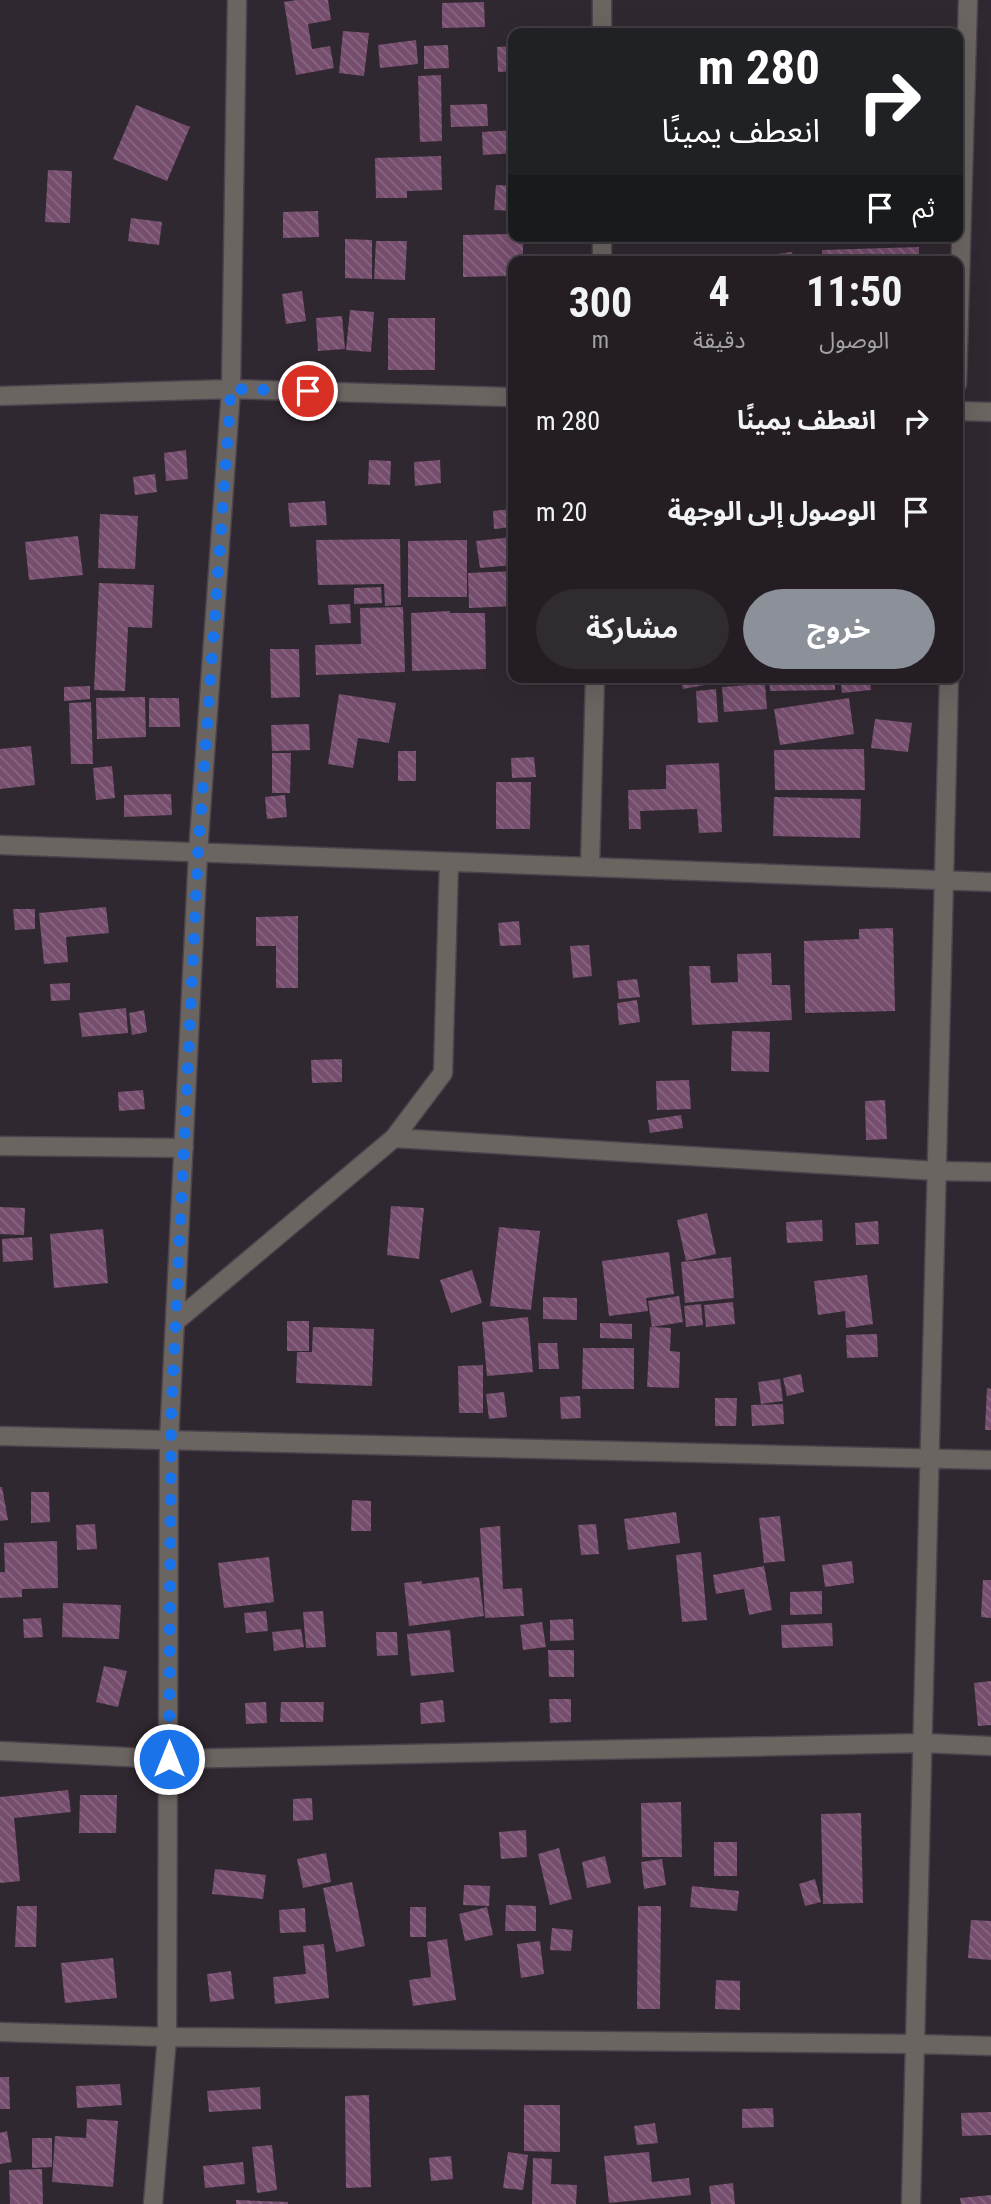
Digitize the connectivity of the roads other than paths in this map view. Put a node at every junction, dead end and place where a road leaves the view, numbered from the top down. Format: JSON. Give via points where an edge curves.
{"nodes":[{"id":1,"x":237,"y":0,"type":"edge"},
{"id":2,"x":602,"y":0,"type":"edge"},
{"id":3,"x":968,"y":0,"type":"edge"},
{"id":4,"x":602,"y":28,"type":"edge"},
{"id":5,"x":963,"y":175,"type":"edge"},
{"id":6,"x":231,"y":389,"type":"junction"},
{"id":7,"x":0,"y":396,"type":"edge"},
{"id":8,"x":508,"y":397,"type":"edge"},
{"id":9,"x":963,"y":411,"type":"edge"},
{"id":10,"x":991,"y":412,"type":"edge"},
{"id":11,"x":595,"y":683,"type":"edge"},
{"id":12,"x":950,"y":683,"type":"edge"},
{"id":13,"x":0,"y":845,"type":"edge"},
{"id":14,"x":198,"y":853,"type":"junction"},
{"id":15,"x":449,"y":862,"type":"junction"},
{"id":16,"x":590,"y":867,"type":"junction"},
{"id":17,"x":944,"y":881,"type":"junction"},
{"id":18,"x":991,"y":882,"type":"edge"},
{"id":19,"x":394,"y":1138,"type":"junction"},
{"id":20,"x":0,"y":1146,"type":"edge"},
{"id":21,"x":184,"y":1148,"type":"junction"},
{"id":22,"x":937,"y":1171,"type":"junction"},
{"id":23,"x":991,"y":1172,"type":"edge"},
{"id":24,"x":175,"y":1322,"type":"junction"},
{"id":25,"x":0,"y":1436,"type":"edge"},
{"id":26,"x":170,"y":1441,"type":"junction"},
{"id":27,"x":930,"y":1458,"type":"junction"},
{"id":28,"x":991,"y":1460,"type":"edge"},
{"id":29,"x":923,"y":1743,"type":"junction"},
{"id":30,"x":991,"y":1746,"type":"edge"},
{"id":31,"x":0,"y":1751,"type":"edge"},
{"id":32,"x":169,"y":1759,"type":"junction"},
{"id":33,"x":0,"y":2032,"type":"edge"},
{"id":34,"x":167,"y":2037,"type":"junction"},
{"id":35,"x":915,"y":2043,"type":"junction"},
{"id":36,"x":991,"y":2046,"type":"edge"},
{"id":37,"x":153,"y":2204,"type":"edge"},
{"id":38,"x":911,"y":2204,"type":"edge"}],
"edges":[{"from":1,"to":6,"type":"street"},
{"from":2,"to":4,"type":"street"},
{"from":3,"to":5,"type":"street"},
{"from":6,"to":7,"type":"street"},
{"from":6,"to":8,"type":"street"},
{"from":6,"to":14,"type":"street"},
{"from":9,"to":10,"type":"street"},
{"from":11,"to":16,"type":"street"},
{"from":12,"to":17,"type":"street"},
{"from":13,"to":14,"type":"street"},
{"from":14,"to":15,"type":"street"},
{"from":14,"to":21,"type":"street"},
{"from":15,"to":16,"type":"street"},
{"from":15,"to":19,"type":"street","via":[[443,1073]]},
{"from":16,"to":17,"type":"street"},
{"from":17,"to":18,"type":"street"},
{"from":17,"to":22,"type":"street"},
{"from":19,"to":22,"type":"street"},
{"from":19,"to":24,"type":"street"},
{"from":20,"to":21,"type":"street"},
{"from":21,"to":24,"type":"street"},
{"from":22,"to":23,"type":"street"},
{"from":22,"to":27,"type":"street"},
{"from":24,"to":26,"type":"street"},
{"from":25,"to":26,"type":"street"},
{"from":26,"to":27,"type":"street"},
{"from":26,"to":32,"type":"street"},
{"from":27,"to":28,"type":"street"},
{"from":27,"to":29,"type":"street"},
{"from":29,"to":30,"type":"street"},
{"from":29,"to":32,"type":"street"},
{"from":29,"to":35,"type":"street"},
{"from":31,"to":32,"type":"street"},
{"from":32,"to":34,"type":"street"},
{"from":33,"to":34,"type":"street"},
{"from":34,"to":35,"type":"street"},
{"from":34,"to":37,"type":"street"},
{"from":35,"to":36,"type":"street"},
{"from":35,"to":38,"type":"street"}]}
